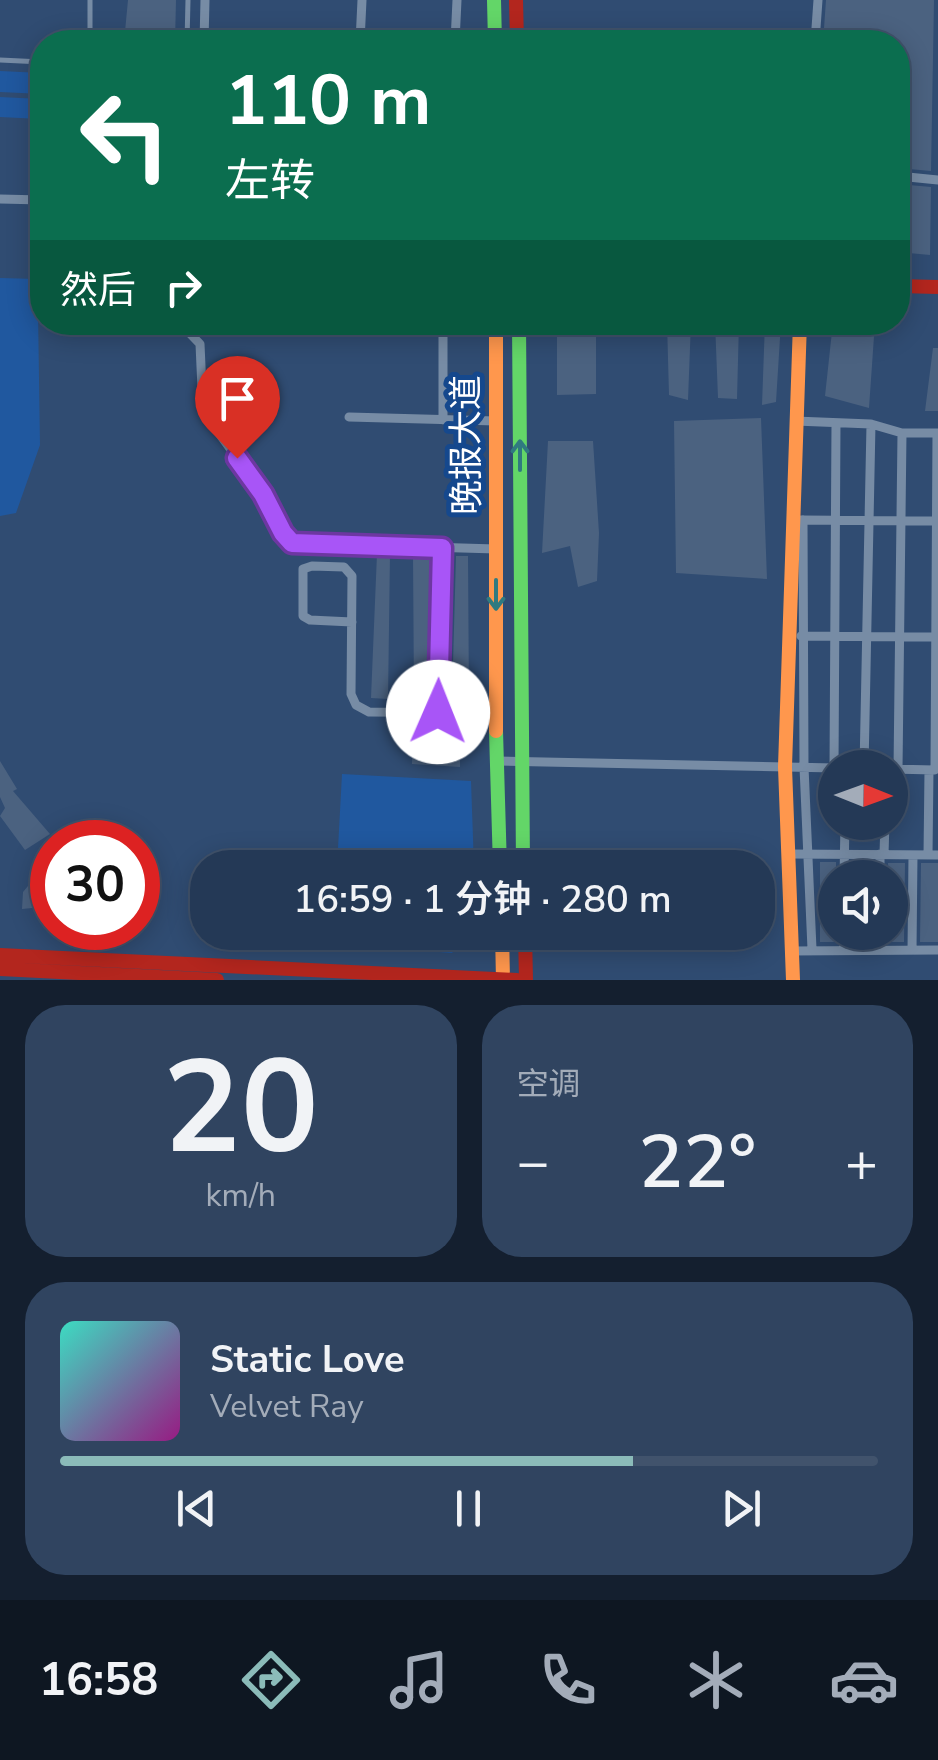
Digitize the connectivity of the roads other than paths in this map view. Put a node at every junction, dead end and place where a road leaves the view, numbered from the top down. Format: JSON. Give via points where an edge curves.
{"nodes":[{"id":1,"x":90,"y":0,"type":"edge"},
{"id":2,"x":188,"y":0,"type":"edge"},
{"id":3,"x":205,"y":0,"type":"edge"},
{"id":4,"x":362,"y":0,"type":"edge"},
{"id":5,"x":457,"y":0,"type":"edge"},
{"id":6,"x":494,"y":0,"type":"edge"},
{"id":7,"x":516,"y":0,"type":"edge"},
{"id":8,"x":818,"y":0,"type":"edge"},
{"id":9,"x":90,"y":30,"type":"edge"},
{"id":10,"x":187,"y":30,"type":"edge"},
{"id":11,"x":204,"y":30,"type":"edge"},
{"id":12,"x":361,"y":30,"type":"edge"},
{"id":13,"x":455,"y":30,"type":"edge"},
{"id":14,"x":495,"y":30,"type":"edge"},
{"id":15,"x":517,"y":30,"type":"edge"},
{"id":16,"x":817,"y":30,"type":"edge"},
{"id":17,"x":0,"y":60,"type":"edge"},
{"id":18,"x":30,"y":61,"type":"edge"},
{"id":19,"x":910,"y":177,"type":"edge"},
{"id":20,"x":938,"y":180,"type":"edge"},
{"id":21,"x":0,"y":199,"type":"edge"},
{"id":22,"x":30,"y":200,"type":"edge"},
{"id":23,"x":910,"y":286,"type":"edge"},
{"id":24,"x":938,"y":287,"type":"edge"},
{"id":25,"x":191,"y":335,"type":"edge"},
{"id":26,"x":443,"y":335,"type":"edge"},
{"id":27,"x":496,"y":335,"type":"edge"},
{"id":28,"x":519,"y":335,"type":"edge"},
{"id":29,"x":799,"y":335,"type":"edge"},
{"id":30,"x":349,"y":417,"type":"dead end"},
{"id":31,"x":443,"y":420,"type":"junction"},
{"id":32,"x":496,"y":421,"type":"junction"},
{"id":33,"x":795,"y":421,"type":"junction"},
{"id":34,"x":836,"y":422,"type":"junction"},
{"id":35,"x":871,"y":424,"type":"junction"},
{"id":36,"x":902,"y":433,"type":"junction"},
{"id":37,"x":938,"y":433,"type":"edge"},
{"id":38,"x":797,"y":520,"type":"junction"},
{"id":39,"x":835,"y":520,"type":"junction"},
{"id":40,"x":869,"y":520,"type":"junction"},
{"id":41,"x":900,"y":520,"type":"junction"},
{"id":42,"x":937,"y":521,"type":"edge"},
{"id":43,"x":442,"y":548,"type":"junction"},
{"id":44,"x":496,"y":549,"type":"junction"},
{"id":45,"x":352,"y":622,"type":"junction"},
{"id":46,"x":794,"y":636,"type":"junction"},
{"id":47,"x":834,"y":636,"type":"junction"},
{"id":48,"x":866,"y":636,"type":"junction"},
{"id":49,"x":900,"y":637,"type":"junction"},
{"id":50,"x":936,"y":637,"type":"edge"},
{"id":51,"x":438,"y":712,"type":"junction"},
{"id":52,"x":496,"y":713,"type":"junction"},
{"id":53,"x":834,"y":750,"type":"edge"},
{"id":54,"x":864,"y":750,"type":"edge"},
{"id":55,"x":895,"y":750,"type":"edge"},
{"id":56,"x":496,"y":761,"type":"junction"},
{"id":57,"x":522,"y":762,"type":"junction"},
{"id":58,"x":785,"y":767,"type":"junction"},
{"id":59,"x":804,"y":767,"type":"junction"},
{"id":60,"x":818,"y":767,"type":"edge"},
{"id":61,"x":908,"y":769,"type":"edge"},
{"id":62,"x":934,"y":770,"type":"edge"},
{"id":63,"x":844,"y":840,"type":"edge"},
{"id":64,"x":883,"y":840,"type":"edge"},
{"id":65,"x":499,"y":850,"type":"edge"},
{"id":66,"x":524,"y":850,"type":"edge"},
{"id":67,"x":788,"y":854,"type":"junction"},
{"id":68,"x":806,"y":854,"type":"junction"},
{"id":69,"x":844,"y":854,"type":"junction"},
{"id":70,"x":882,"y":854,"type":"junction"},
{"id":71,"x":912,"y":855,"type":"junction"},
{"id":72,"x":933,"y":855,"type":"edge"},
{"id":73,"x":844,"y":860,"type":"edge"},
{"id":74,"x":882,"y":860,"type":"edge"},
{"id":75,"x":812,"y":949,"type":"junction"},
{"id":76,"x":818,"y":949,"type":"edge"},
{"id":77,"x":503,"y":950,"type":"edge"},
{"id":78,"x":525,"y":950,"type":"edge"},
{"id":79,"x":908,"y":950,"type":"edge"},
{"id":80,"x":912,"y":950,"type":"junction"},
{"id":81,"x":938,"y":950,"type":"edge"},
{"id":82,"x":792,"y":951,"type":"junction"},
{"id":83,"x":0,"y":955,"type":"edge"},
{"id":84,"x":0,"y":970,"type":"edge"},
{"id":85,"x":216,"y":980,"type":"edge"},
{"id":86,"x":504,"y":980,"type":"edge"},
{"id":87,"x":518,"y":980,"type":"edge"},
{"id":88,"x":526,"y":980,"type":"edge"},
{"id":89,"x":793,"y":980,"type":"edge"}],
"edges":[{"from":1,"to":9,"type":"lane"},
{"from":2,"to":10,"type":"lane"},
{"from":3,"to":11,"type":"street"},
{"from":4,"to":12,"type":"street"},
{"from":5,"to":13,"type":"street"},
{"from":6,"to":14,"type":"main road"},
{"from":7,"to":15,"type":"main road"},
{"from":8,"to":16,"type":"street"},
{"from":17,"to":18,"type":"lane"},
{"from":19,"to":20,"type":"street"},
{"from":21,"to":22,"type":"street"},
{"from":23,"to":24,"type":"main road"},
{"from":25,"to":43,"type":"street","via":[[200,344],[203,411],[292,543]]},
{"from":26,"to":31,"type":"street"},
{"from":27,"to":32,"type":"main road","name":"晚报大道"},
{"from":57,"to":28,"type":"main road","name":"晚报大道","one_way":true},
{"from":29,"to":33,"type":"main road"},
{"from":30,"to":31,"type":"street"},
{"from":31,"to":32,"type":"street"},
{"from":32,"to":44,"type":"main road","name":"晚报大道"},
{"from":33,"to":34,"type":"street"},
{"from":33,"to":38,"type":"main road"},
{"from":34,"to":35,"type":"street"},
{"from":34,"to":39,"type":"street"},
{"from":35,"to":36,"type":"street"},
{"from":35,"to":40,"type":"street"},
{"from":36,"to":37,"type":"street"},
{"from":36,"to":41,"type":"street"},
{"from":37,"to":42,"type":"street"},
{"from":38,"to":39,"type":"street"},
{"from":38,"to":46,"type":"main road"},
{"from":39,"to":40,"type":"street"},
{"from":39,"to":47,"type":"street"},
{"from":40,"to":41,"type":"street"},
{"from":40,"to":48,"type":"street"},
{"from":41,"to":42,"type":"street"},
{"from":41,"to":49,"type":"street"},
{"from":42,"to":50,"type":"street"},
{"from":43,"to":44,"type":"street"},
{"from":43,"to":51,"type":"street"},
{"from":44,"to":52,"type":"main road","name":"晚报大道","one_way":true},
{"from":45,"to":45,"type":"street","via":[[348,569],[303,569],[303,616]]},
{"from":45,"to":51,"type":"street","via":[[356,705],[369,712]]},
{"from":46,"to":47,"type":"street"},
{"from":46,"to":58,"type":"main road"},
{"from":46,"to":59,"type":"street"},
{"from":47,"to":48,"type":"street"},
{"from":47,"to":53,"type":"street"},
{"from":48,"to":49,"type":"street"},
{"from":48,"to":54,"type":"street"},
{"from":49,"to":50,"type":"street"},
{"from":49,"to":55,"type":"street"},
{"from":50,"to":62,"type":"street"},
{"from":51,"to":52,"type":"street"},
{"from":52,"to":56,"type":"main road","name":"晚报大道"},
{"from":56,"to":57,"type":"street"},
{"from":56,"to":65,"type":"main road","name":"晚报大道"},
{"from":57,"to":58,"type":"street"},
{"from":57,"to":66,"type":"main road","name":"晚报大道"},
{"from":58,"to":59,"type":"street"},
{"from":58,"to":67,"type":"main road"},
{"from":59,"to":60,"type":"street"},
{"from":59,"to":68,"type":"street"},
{"from":61,"to":62,"type":"street"},
{"from":62,"to":72,"type":"street"},
{"from":63,"to":69,"type":"street"},
{"from":64,"to":70,"type":"street"},
{"from":67,"to":68,"type":"street"},
{"from":67,"to":82,"type":"main road"},
{"from":68,"to":69,"type":"street"},
{"from":68,"to":75,"type":"street"},
{"from":69,"to":70,"type":"street"},
{"from":69,"to":73,"type":"street"},
{"from":70,"to":71,"type":"street"},
{"from":70,"to":74,"type":"street"},
{"from":71,"to":72,"type":"street"},
{"from":71,"to":80,"type":"street"},
{"from":75,"to":76,"type":"street"},
{"from":75,"to":82,"type":"street"},
{"from":77,"to":86,"type":"main road"},
{"from":78,"to":88,"type":"main road"},
{"from":79,"to":80,"type":"street"},
{"from":80,"to":81,"type":"street"},
{"from":82,"to":89,"type":"main road"},
{"from":83,"to":86,"type":"main road"},
{"from":84,"to":85,"type":"main road"},
{"from":86,"to":87,"type":"main road"}]}
